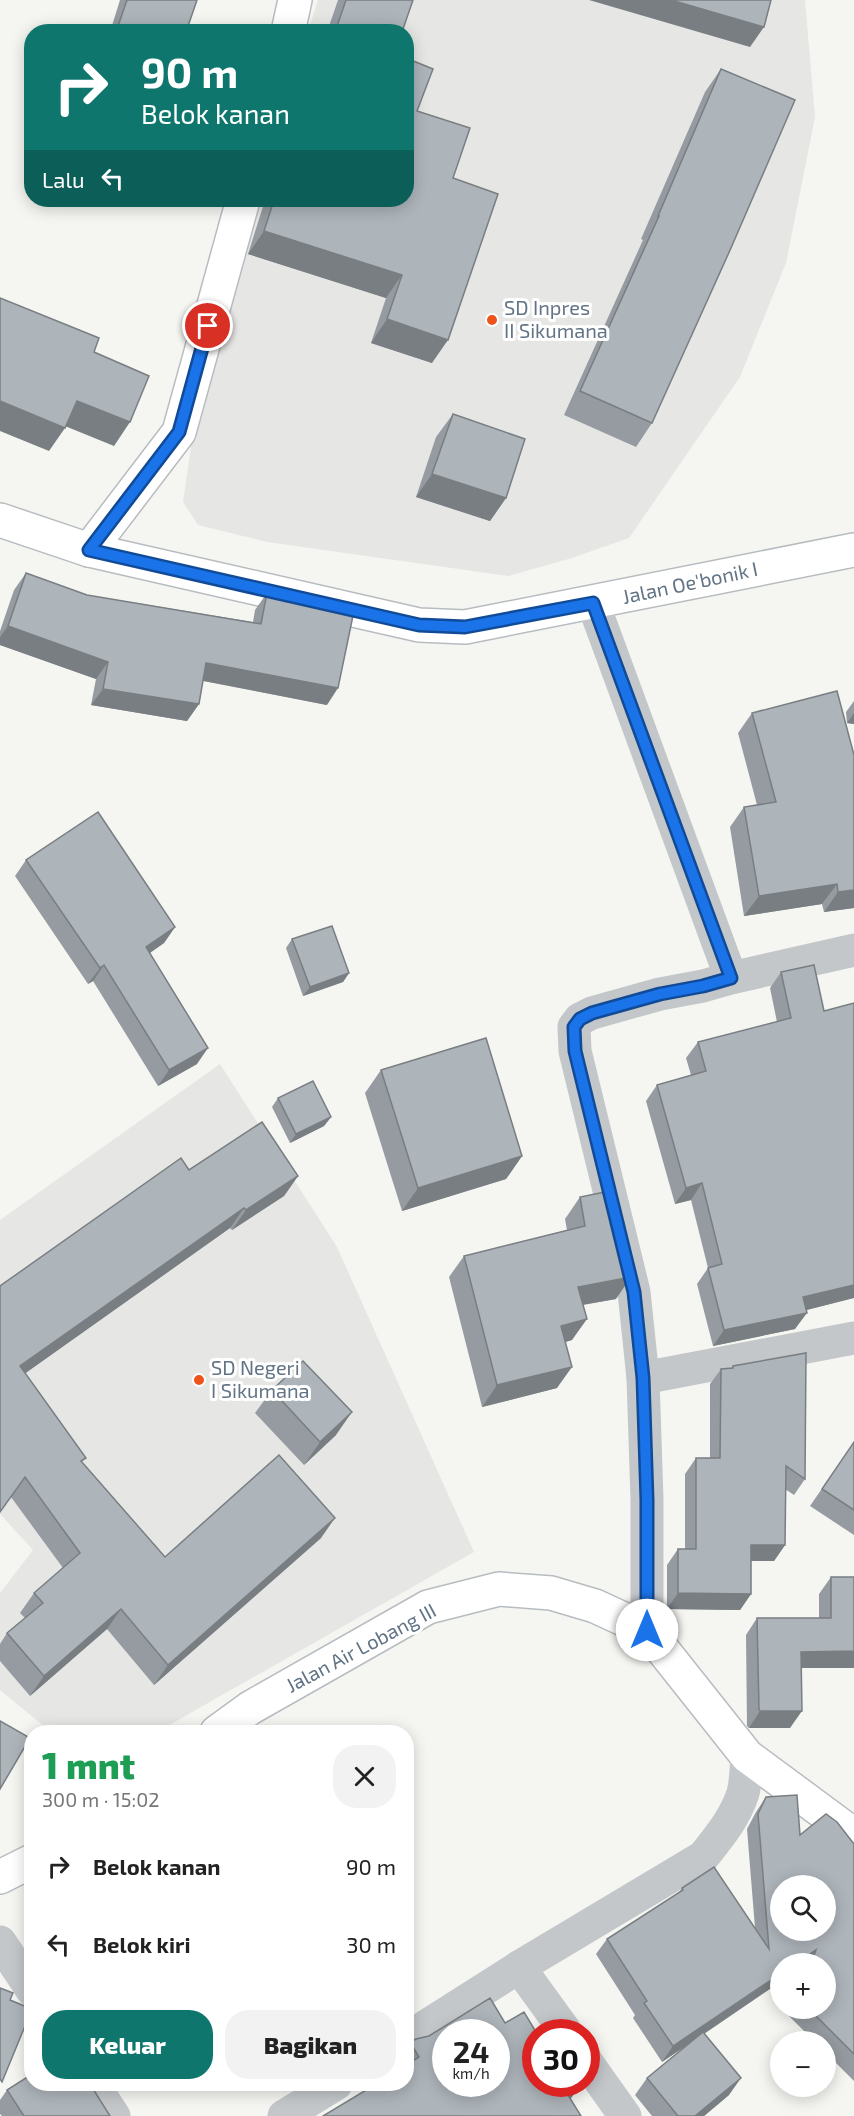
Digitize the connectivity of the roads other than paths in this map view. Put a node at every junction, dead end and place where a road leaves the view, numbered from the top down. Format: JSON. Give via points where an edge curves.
{"nodes":[{"id":1,"x":295,"y":0,"type":"edge"},
{"id":2,"x":290,"y":24,"type":"edge"},
{"id":3,"x":241,"y":207,"type":"edge"},
{"id":4,"x":0,"y":520,"type":"edge"},
{"id":5,"x":89,"y":550,"type":"junction"},
{"id":6,"x":854,"y":550,"type":"edge"},
{"id":7,"x":593,"y":603,"type":"junction"},
{"id":8,"x":854,"y":950,"type":"edge"},
{"id":9,"x":731,"y":978,"type":"junction"},
{"id":10,"x":854,"y":1338,"type":"edge"},
{"id":11,"x":643,"y":1378,"type":"junction"},
{"id":12,"x":647,"y":1630,"type":"junction"},
{"id":13,"x":227,"y":1725,"type":"edge"},
{"id":14,"x":747,"y":1756,"type":"junction"},
{"id":15,"x":854,"y":1836,"type":"edge"},
{"id":16,"x":24,"y":1865,"type":"edge"},
{"id":17,"x":0,"y":1877,"type":"edge"},
{"id":18,"x":0,"y":1942,"type":"edge"},
{"id":19,"x":519,"y":1967,"type":"junction"},
{"id":20,"x":24,"y":1978,"type":"edge"},
{"id":21,"x":557,"y":2019,"type":"edge"},
{"id":22,"x":414,"y":2033,"type":"edge"},
{"id":23,"x":600,"y":2081,"type":"edge"},
{"id":24,"x":98,"y":2091,"type":"edge"},
{"id":25,"x":325,"y":2091,"type":"edge"},
{"id":26,"x":114,"y":2116,"type":"edge"},
{"id":27,"x":284,"y":2116,"type":"edge"},
{"id":28,"x":625,"y":2116,"type":"edge"}],
"edges":[{"from":1,"to":2,"type":"street"},
{"from":3,"to":5,"type":"street","via":[[179,432]]},
{"from":4,"to":5,"type":"street","name":"Jalan Oe'bonik I"},
{"from":5,"to":7,"type":"street","name":"Jalan Oe'bonik I","via":[[419,625],[465,627]]},
{"from":6,"to":7,"type":"street","name":"Jalan Oe'bonik I"},
{"from":7,"to":9,"type":"street"},
{"from":8,"to":9,"type":"street"},
{"from":9,"to":11,"type":"street","via":[[592,1013],[574,1027],[575,1051],[634,1292]]},
{"from":10,"to":11,"type":"street"},
{"from":11,"to":12,"type":"street"},
{"from":12,"to":13,"type":"street","name":"Jalan Air Lobang III","via":[[584,1602],[551,1593],[499,1589],[428,1607]]},
{"from":12,"to":14,"type":"street","name":"Jalan Air Lobang III"},
{"from":14,"to":15,"type":"street","name":"Jalan Air Lobang III"},
{"from":14,"to":19,"type":"street","via":[[743,1792],[735,1811],[703,1857]]},
{"from":16,"to":17,"type":"street"},
{"from":18,"to":20,"type":"street"},
{"from":19,"to":21,"type":"street"},
{"from":19,"to":22,"type":"street"},
{"from":23,"to":28,"type":"street"},
{"from":24,"to":26,"type":"street"},
{"from":25,"to":27,"type":"street"}]}
